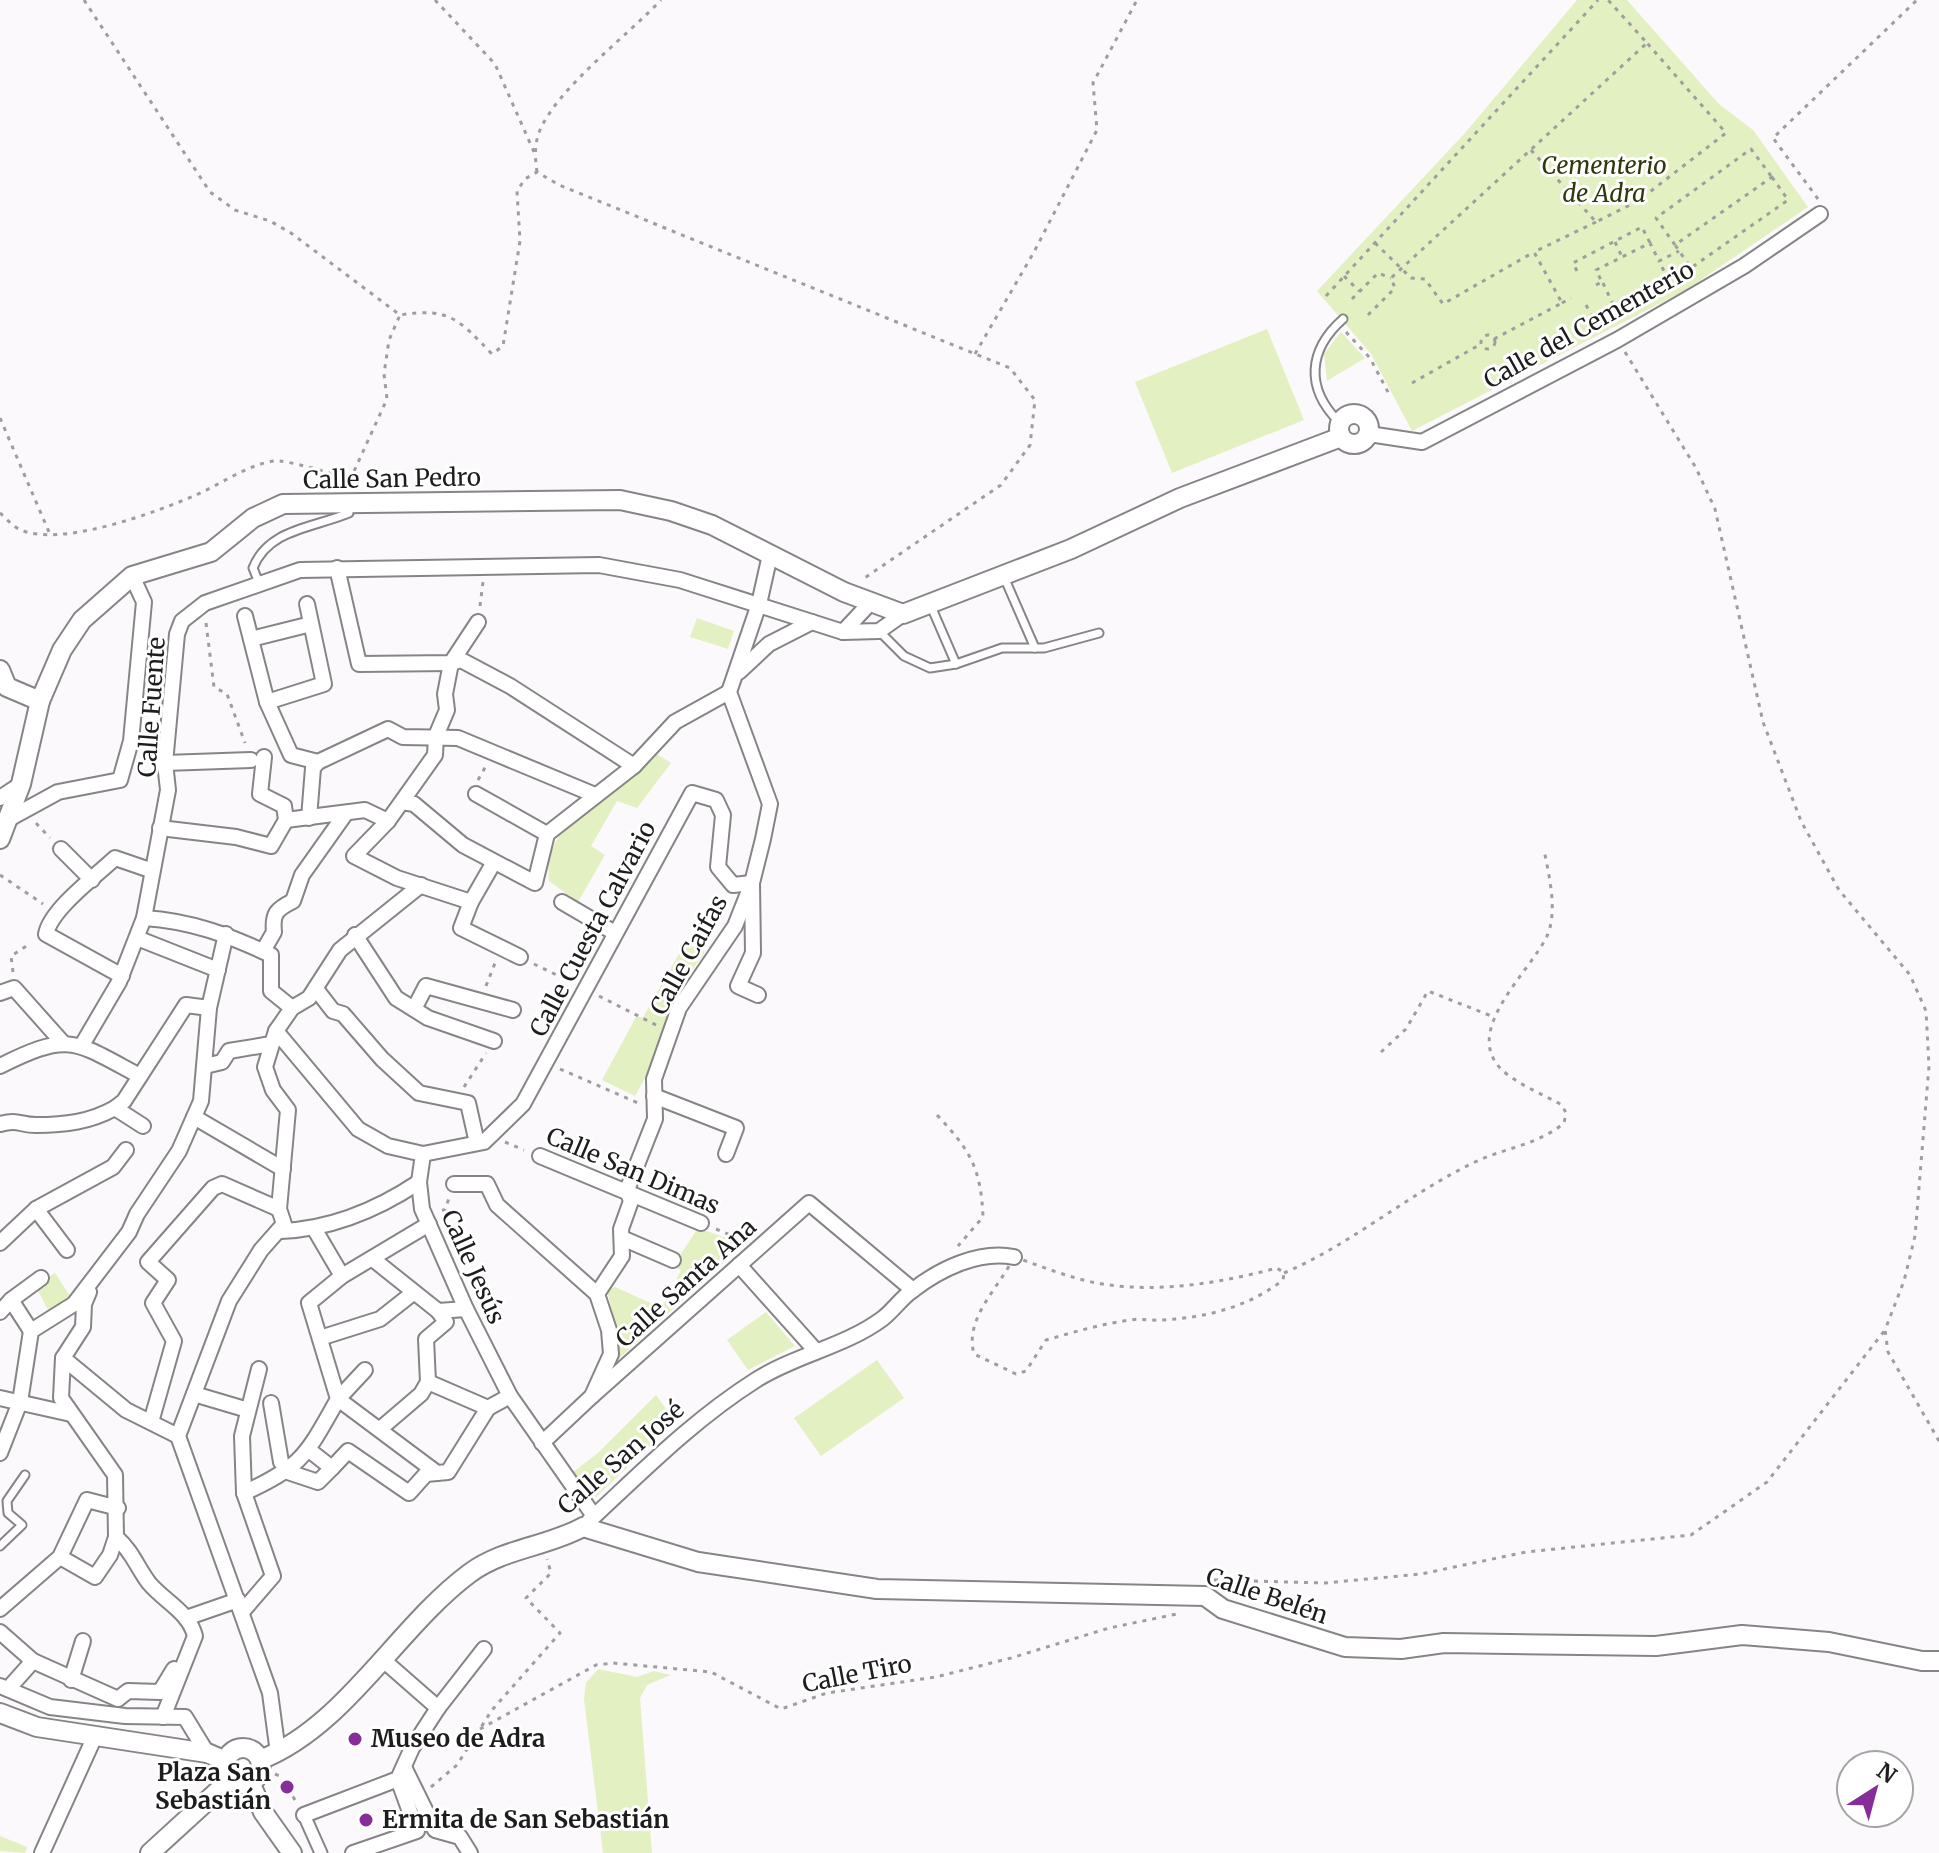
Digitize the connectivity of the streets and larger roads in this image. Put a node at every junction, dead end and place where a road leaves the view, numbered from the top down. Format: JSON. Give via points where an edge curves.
{"nodes":[{"id":1,"x":1820,"y":214,"type":"road end"},
{"id":2,"x":1340,"y":430,"type":"junction"},
{"id":3,"x":1369,"y":434,"type":"junction"},
{"id":4,"x":770,"y":555,"type":"junction"},
{"id":5,"x":337,"y":568,"type":"junction"},
{"id":6,"x":132,"y":576,"type":"junction"},
{"id":7,"x":871,"y":602,"type":"junction"},
{"id":8,"x":307,"y":604,"type":"dead end"},
{"id":9,"x":759,"y":604,"type":"junction"},
{"id":10,"x":903,"y":614,"type":"junction"},
{"id":11,"x":245,"y":616,"type":"dead end"},
{"id":12,"x":478,"y":622,"type":"road end"},
{"id":13,"x":812,"y":622,"type":"junction"},
{"id":14,"x":311,"y":624,"type":"junction"},
{"id":15,"x":843,"y":632,"type":"junction"},
{"id":16,"x":251,"y":639,"type":"junction"},
{"id":17,"x":451,"y":663,"type":"junction"},
{"id":18,"x":0,"y":670,"type":"edge"},
{"id":19,"x":735,"y":675,"type":"junction"},
{"id":20,"x":729,"y":692,"type":"junction"},
{"id":21,"x":40,"y":701,"type":"junction"},
{"id":22,"x":267,"y":702,"type":"junction"},
{"id":23,"x":436,"y":736,"type":"junction"},
{"id":24,"x":263,"y":755,"type":"junction"},
{"id":25,"x":291,"y":755,"type":"junction"},
{"id":26,"x":318,"y":762,"type":"junction"},
{"id":27,"x":165,"y":763,"type":"junction"},
{"id":28,"x":634,"y":766,"type":"junction"},
{"id":29,"x":21,"y":784,"type":"junction"},
{"id":30,"x":476,"y":794,"type":"road end"},
{"id":31,"x":595,"y":795,"type":"junction"},
{"id":32,"x":0,"y":798,"type":"edge"},
{"id":33,"x":402,"y":802,"type":"junction"},
{"id":34,"x":346,"y":813,"type":"junction"},
{"id":35,"x":309,"y":818,"type":"junction"},
{"id":36,"x":6,"y":820,"type":"edge"},
{"id":37,"x":286,"y":820,"type":"junction"},
{"id":38,"x":388,"y":821,"type":"junction"},
{"id":39,"x":160,"y":828,"type":"junction"},
{"id":40,"x":547,"y":834,"type":"junction"},
{"id":41,"x":0,"y":839,"type":"edge"},
{"id":42,"x":61,"y":849,"type":"road end"},
{"id":43,"x":494,"y":862,"type":"junction"},
{"id":44,"x":150,"y":870,"type":"junction"},
{"id":45,"x":92,"y":880,"type":"junction"},
{"id":46,"x":752,"y":883,"type":"junction"},
{"id":47,"x":421,"y":885,"type":"junction"},
{"id":48,"x":471,"y":902,"type":"junction"},
{"id":49,"x":562,"y":902,"type":"dead end"},
{"id":50,"x":144,"y":918,"type":"junction"},
{"id":51,"x":615,"y":933,"type":"junction"},
{"id":52,"x":226,"y":934,"type":"junction"},
{"id":53,"x":355,"y":935,"type":"junction"},
{"id":54,"x":137,"y":938,"type":"junction"},
{"id":55,"x":263,"y":951,"type":"junction"},
{"id":56,"x":520,"y":957,"type":"dead end"},
{"id":57,"x":218,"y":970,"type":"junction"},
{"id":58,"x":122,"y":976,"type":"junction"},
{"id":59,"x":316,"y":989,"type":"junction"},
{"id":60,"x":7,"y":990,"type":"edge"},
{"id":61,"x":758,"y":995,"type":"dead end"},
{"id":62,"x":209,"y":1008,"type":"junction"},
{"id":63,"x":292,"y":1008,"type":"junction"},
{"id":64,"x":414,"y":1009,"type":"junction"},
{"id":65,"x":513,"y":1010,"type":"dead end"},
{"id":66,"x":274,"y":1037,"type":"junction"},
{"id":67,"x":494,"y":1041,"type":"dead end"},
{"id":68,"x":63,"y":1043,"type":"junction"},
{"id":69,"x":82,"y":1045,"type":"junction"},
{"id":70,"x":0,"y":1066,"type":"edge"},
{"id":71,"x":205,"y":1066,"type":"junction"},
{"id":72,"x":140,"y":1076,"type":"junction"},
{"id":73,"x":654,"y":1103,"type":"junction"},
{"id":74,"x":115,"y":1108,"type":"junction"},
{"id":75,"x":194,"y":1117,"type":"junction"},
{"id":76,"x":0,"y":1124,"type":"edge"},
{"id":77,"x":143,"y":1126,"type":"dead end"},
{"id":78,"x":477,"y":1143,"type":"junction"},
{"id":79,"x":126,"y":1150,"type":"dead end"},
{"id":80,"x":423,"y":1154,"type":"junction"},
{"id":81,"x":726,"y":1154,"type":"dead end"},
{"id":82,"x":540,"y":1156,"type":"road end"},
{"id":83,"x":283,"y":1169,"type":"junction"},
{"id":84,"x":419,"y":1182,"type":"junction"},
{"id":85,"x":454,"y":1184,"type":"road end"},
{"id":86,"x":627,"y":1190,"type":"junction"},
{"id":87,"x":36,"y":1209,"type":"junction"},
{"id":88,"x":279,"y":1209,"type":"junction"},
{"id":89,"x":701,"y":1223,"type":"road end"},
{"id":90,"x":429,"y":1224,"type":"junction"},
{"id":91,"x":315,"y":1230,"type":"junction"},
{"id":92,"x":281,"y":1231,"type":"junction"},
{"id":93,"x":622,"y":1238,"type":"junction"},
{"id":94,"x":0,"y":1243,"type":"edge"},
{"id":95,"x":67,"y":1250,"type":"dead end"},
{"id":96,"x":1014,"y":1257,"type":"road end"},
{"id":97,"x":374,"y":1260,"type":"junction"},
{"id":98,"x":673,"y":1260,"type":"dead end"},
{"id":99,"x":739,"y":1265,"type":"junction"},
{"id":100,"x":342,"y":1276,"type":"junction"},
{"id":101,"x":41,"y":1278,"type":"dead end"},
{"id":102,"x":95,"y":1278,"type":"junction"},
{"id":103,"x":913,"y":1290,"type":"junction"},
{"id":104,"x":413,"y":1293,"type":"junction"},
{"id":105,"x":597,"y":1294,"type":"junction"},
{"id":106,"x":11,"y":1300,"type":"junction"},
{"id":107,"x":466,"y":1309,"type":"junction"},
{"id":108,"x":438,"y":1311,"type":"junction"},
{"id":109,"x":0,"y":1312,"type":"edge"},
{"id":110,"x":31,"y":1331,"type":"junction"},
{"id":111,"x":320,"y":1338,"type":"junction"},
{"id":112,"x":816,"y":1351,"type":"junction"},
{"id":113,"x":63,"y":1358,"type":"junction"},
{"id":114,"x":259,"y":1369,"type":"dead end"},
{"id":115,"x":365,"y":1370,"type":"dead end"},
{"id":116,"x":428,"y":1382,"type":"junction"},
{"id":117,"x":194,"y":1394,"type":"junction"},
{"id":118,"x":510,"y":1396,"type":"junction"},
{"id":119,"x":592,"y":1396,"type":"junction"},
{"id":120,"x":0,"y":1398,"type":"edge"},
{"id":121,"x":338,"y":1399,"type":"junction"},
{"id":122,"x":20,"y":1402,"type":"junction"},
{"id":123,"x":271,"y":1403,"type":"dead end"},
{"id":124,"x":488,"y":1408,"type":"junction"},
{"id":125,"x":248,"y":1410,"type":"junction"},
{"id":126,"x":71,"y":1414,"type":"junction"},
{"id":127,"x":151,"y":1422,"type":"junction"},
{"id":128,"x":380,"y":1429,"type":"junction"},
{"id":129,"x":178,"y":1436,"type":"junction"},
{"id":130,"x":542,"y":1443,"type":"junction"},
{"id":131,"x":309,"y":1450,"type":"junction"},
{"id":132,"x":0,"y":1453,"type":"edge"},
{"id":133,"x":332,"y":1468,"type":"junction"},
{"id":134,"x":288,"y":1472,"type":"junction"},
{"id":135,"x":437,"y":1473,"type":"junction"},
{"id":136,"x":244,"y":1493,"type":"junction"},
{"id":137,"x":118,"y":1508,"type":"junction"},
{"id":138,"x":589,"y":1522,"type":"junction"},
{"id":139,"x":116,"y":1537,"type":"junction"},
{"id":140,"x":60,"y":1557,"type":"junction"},
{"id":141,"x":240,"y":1606,"type":"junction"},
{"id":142,"x":0,"y":1609,"type":"edge"},
{"id":143,"x":186,"y":1618,"type":"junction"},
{"id":144,"x":0,"y":1632,"type":"edge"},
{"id":145,"x":83,"y":1641,"type":"dead end"},
{"id":146,"x":484,"y":1649,"type":"dead end"},
{"id":147,"x":186,"y":1658,"type":"junction"},
{"id":148,"x":382,"y":1659,"type":"junction"},
{"id":149,"x":33,"y":1661,"type":"junction"},
{"id":150,"x":1939,"y":1661,"type":"edge"},
{"id":151,"x":71,"y":1680,"type":"junction"},
{"id":152,"x":4,"y":1688,"type":"edge"},
{"id":153,"x":438,"y":1708,"type":"junction"},
{"id":154,"x":0,"y":1713,"type":"edge"},
{"id":155,"x":163,"y":1717,"type":"junction"},
{"id":156,"x":95,"y":1736,"type":"junction"},
{"id":157,"x":207,"y":1753,"type":"junction"},
{"id":158,"x":278,"y":1753,"type":"junction"},
{"id":159,"x":260,"y":1760,"type":"junction"},
{"id":160,"x":228,"y":1770,"type":"junction"},
{"id":161,"x":401,"y":1773,"type":"junction"},
{"id":162,"x":250,"y":1782,"type":"junction"},
{"id":163,"x":304,"y":1815,"type":"joint"},
{"id":164,"x":290,"y":1852,"type":"edge"},
{"id":165,"x":42,"y":1853,"type":"edge"},
{"id":166,"x":150,"y":1853,"type":"edge"},
{"id":167,"x":321,"y":1853,"type":"edge"},
{"id":168,"x":353,"y":1853,"type":"edge"},
{"id":169,"x":470,"y":1853,"type":"edge"}],
"edges":[{"from":1,"to":3,"type":"street","name":"Calle del Cementerio","via":[[1744,266],[1617,340],[1422,442]]},
{"from":2,"to":3,"type":"street","via":[[1354,444]]},
{"from":2,"to":3,"type":"street","via":[[1348,414],[1359,414],[1368,422]]},
{"from":2,"to":10,"type":"street","via":[[1071,549]]},
{"from":4,"to":6,"type":"street","name":"Calle San Pedro","via":[[712,525],[620,500],[283,504],[253,518],[211,552]]},
{"from":4,"to":7,"type":"street","name":"Calle San Pedro"},
{"from":4,"to":9,"type":"street"},
{"from":5,"to":9,"type":"street","name":"Calle Fuente","via":[[599,565],[680,580]]},
{"from":5,"to":17,"type":"street","via":[[359,664]]},
{"from":5,"to":27,"type":"street","name":"Calle Fuente","via":[[300,570],[259,583],[205,603],[182,621]]},
{"from":6,"to":21,"type":"street","name":"Calle San Pedro","via":[[82,620]]},
{"from":6,"to":36,"type":"street","via":[[144,602],[131,741],[120,780],[58,792]]},
{"from":7,"to":10,"type":"street","name":"Calle San Pedro"},
{"from":7,"to":15,"type":"street"},
{"from":8,"to":14,"type":"street"},
{"from":9,"to":13,"type":"street","name":"Calle Fuente"},
{"from":9,"to":19,"type":"street"},
{"from":10,"to":15,"type":"street","name":"Calle Fuente","via":[[879,631]]},
{"from":11,"to":16,"type":"street"},
{"from":12,"to":17,"type":"street"},
{"from":13,"to":15,"type":"street","name":"Calle Fuente"},
{"from":13,"to":19,"type":"street","via":[[769,644]]},
{"from":14,"to":16,"type":"street"},
{"from":14,"to":22,"type":"street","via":[[324,684]]},
{"from":16,"to":22,"type":"street"},
{"from":17,"to":23,"type":"street","via":[[447,710]]},
{"from":17,"to":28,"type":"street","via":[[461,660],[510,686]]},
{"from":18,"to":21,"type":"street","via":[[7,687]]},
{"from":19,"to":20,"type":"street"},
{"from":20,"to":28,"type":"street","via":[[675,722]]},
{"from":20,"to":46,"type":"street","name":"Calle Caifas","via":[[770,804]]},
{"from":21,"to":29,"type":"street","name":"Calle San Pedro"},
{"from":22,"to":25,"type":"street"},
{"from":23,"to":26,"type":"street","via":[[403,737],[388,729]]},
{"from":23,"to":31,"type":"street","via":[[458,738]]},
{"from":23,"to":33,"type":"street","via":[[435,755]]},
{"from":24,"to":25,"type":"street"},
{"from":24,"to":27,"type":"street"},
{"from":24,"to":37,"type":"street","via":[[260,794],[284,806]]},
{"from":25,"to":26,"type":"street"},
{"from":26,"to":35,"type":"street"},
{"from":27,"to":39,"type":"street","name":"Calle Fuente","via":[[168,790]]},
{"from":28,"to":31,"type":"street"},
{"from":29,"to":32,"type":"street"},
{"from":29,"to":36,"type":"street","name":"Calle San Pedro"},
{"from":30,"to":40,"type":"street"},
{"from":31,"to":40,"type":"street"},
{"from":33,"to":38,"type":"street"},
{"from":33,"to":43,"type":"street","via":[[414,804],[463,845]]},
{"from":34,"to":35,"type":"street"},
{"from":34,"to":38,"type":"street","via":[[365,810]]},
{"from":34,"to":55,"type":"street","via":[[302,875],[293,901],[276,910],[274,932]]},
{"from":35,"to":37,"type":"street"},
{"from":36,"to":41,"type":"street","name":"Calle San Pedro"},
{"from":37,"to":39,"type":"street","via":[[271,846]]},
{"from":38,"to":47,"type":"street","via":[[354,856]]},
{"from":39,"to":44,"type":"street","name":"Calle Fuente"},
{"from":40,"to":43,"type":"street","via":[[535,883]]},
{"from":42,"to":45,"type":"street"},
{"from":43,"to":48,"type":"street"},
{"from":44,"to":45,"type":"street","via":[[115,858]]},
{"from":44,"to":50,"type":"street","name":"Calle Fuente"},
{"from":45,"to":58,"type":"street","via":[[57,913],[46,934]]},
{"from":46,"to":51,"type":"street","name":"Calle Cuesta Calvario","via":[[733,885],[718,867],[723,815],[716,800],[692,793]]},
{"from":46,"to":61,"type":"street","via":[[753,953],[738,986]]},
{"from":46,"to":73,"type":"street","name":"Calle Caifas","via":[[735,926],[679,1008],[654,1079]]},
{"from":47,"to":48,"type":"street"},
{"from":47,"to":53,"type":"street"},
{"from":48,"to":56,"type":"street","via":[[461,928]]},
{"from":49,"to":51,"type":"street"},
{"from":50,"to":52,"type":"street","via":[[183,920]]},
{"from":50,"to":54,"type":"street","name":"Calle Fuente"},
{"from":51,"to":78,"type":"street","name":"Calle Cuesta Calvario","via":[[523,1104]]},
{"from":52,"to":55,"type":"street"},
{"from":52,"to":57,"type":"street"},
{"from":53,"to":59,"type":"street"},
{"from":53,"to":64,"type":"street","via":[[396,998]]},
{"from":54,"to":57,"type":"street"},
{"from":54,"to":58,"type":"street","name":"Calle Fuente"},
{"from":55,"to":63,"type":"street","via":[[271,955],[271,991]]},
{"from":57,"to":62,"type":"street"},
{"from":58,"to":69,"type":"street","name":"Calle Fuente"},
{"from":59,"to":63,"type":"street"},
{"from":59,"to":78,"type":"street","via":[[419,1093],[468,1103]]},
{"from":60,"to":68,"type":"street"},
{"from":62,"to":71,"type":"street"},
{"from":62,"to":72,"type":"street","via":[[186,1005]]},
{"from":63,"to":66,"type":"street"},
{"from":64,"to":65,"type":"street","via":[[426,986]]},
{"from":64,"to":67,"type":"street"},
{"from":66,"to":71,"type":"street","via":[[229,1051],[222,1062]]},
{"from":66,"to":80,"type":"street","via":[[358,1129],[388,1146]]},
{"from":66,"to":83,"type":"street","via":[[265,1067],[288,1110]]},
{"from":68,"to":69,"type":"street"},
{"from":68,"to":70,"type":"street","via":[[40,1047]]},
{"from":69,"to":72,"type":"street"},
{"from":71,"to":75,"type":"street"},
{"from":72,"to":74,"type":"street"},
{"from":73,"to":81,"type":"street","via":[[736,1128]]},
{"from":73,"to":86,"type":"street","name":"Calle Caifas","via":[[651,1131]]},
{"from":74,"to":76,"type":"street","via":[[73,1124],[31,1125],[17,1119]]},
{"from":74,"to":77,"type":"street"},
{"from":75,"to":83,"type":"street"},
{"from":75,"to":102,"type":"street","via":[[159,1185]]},
{"from":78,"to":80,"type":"street","name":"Calle Cuesta Calvario"},
{"from":79,"to":87,"type":"street","via":[[113,1167]]},
{"from":80,"to":84,"type":"street","name":"Calle Jesús"},
{"from":82,"to":86,"type":"street","name":"Calle San Dimas"},
{"from":83,"to":88,"type":"street"},
{"from":84,"to":90,"type":"street","name":"Calle Jesús"},
{"from":84,"to":91,"type":"street","via":[[355,1216]]},
{"from":85,"to":105,"type":"street","via":[[487,1184],[497,1205]]},
{"from":86,"to":89,"type":"street","name":"Calle San Dimas"},
{"from":86,"to":93,"type":"street","name":"Calle Caifas","via":[[631,1201]]},
{"from":87,"to":94,"type":"street"},
{"from":87,"to":95,"type":"street"},
{"from":88,"to":92,"type":"street"},
{"from":88,"to":127,"type":"street","via":[[222,1184],[148,1262],[168,1280],[153,1303],[174,1341]]},
{"from":90,"to":97,"type":"street"},
{"from":90,"to":107,"type":"street","name":"Calle Jesús"},
{"from":91,"to":92,"type":"street"},
{"from":91,"to":100,"type":"street"},
{"from":92,"to":117,"type":"street","via":[[261,1250],[229,1301]]},
{"from":93,"to":98,"type":"street"},
{"from":93,"to":105,"type":"street","name":"Calle Caifas","via":[[622,1256]]},
{"from":96,"to":103,"type":"street","name":"Calle San José","via":[[996,1254],[962,1262]]},
{"from":97,"to":100,"type":"street"},
{"from":97,"to":104,"type":"street"},
{"from":99,"to":103,"type":"street","name":"Calle Santa Ana","via":[[809,1203]]},
{"from":99,"to":112,"type":"street"},
{"from":99,"to":119,"type":"street","name":"Calle Santa Ana"},
{"from":100,"to":111,"type":"street","via":[[309,1303]]},
{"from":101,"to":106,"type":"street"},
{"from":102,"to":110,"type":"street","via":[[74,1304]]},
{"from":102,"to":113,"type":"street","via":[[84,1304],[83,1327]]},
{"from":103,"to":112,"type":"street","name":"Calle San José","via":[[881,1319]]},
{"from":104,"to":108,"type":"street"},
{"from":104,"to":111,"type":"street","via":[[380,1319]]},
{"from":105,"to":119,"type":"street","via":[[611,1354]]},
{"from":106,"to":109,"type":"street"},
{"from":106,"to":110,"type":"street"},
{"from":107,"to":108,"type":"street"},
{"from":107,"to":118,"type":"street","name":"Calle Jesús"},
{"from":108,"to":116,"type":"street","via":[[446,1322],[426,1339]]},
{"from":110,"to":122,"type":"street"},
{"from":111,"to":121,"type":"street"},
{"from":112,"to":138,"type":"street","name":"Calle San José","via":[[758,1378],[680,1433]]},
{"from":113,"to":126,"type":"street","via":[[61,1398]]},
{"from":113,"to":127,"type":"street","via":[[126,1410]]},
{"from":114,"to":125,"type":"street"},
{"from":115,"to":121,"type":"street"},
{"from":116,"to":124,"type":"street"},
{"from":116,"to":128,"type":"street"},
{"from":117,"to":125,"type":"street"},
{"from":117,"to":129,"type":"street"},
{"from":118,"to":124,"type":"street"},
{"from":118,"to":130,"type":"street","name":"Calle Jesús"},
{"from":119,"to":130,"type":"street","name":"Calle Santa Ana"},
{"from":120,"to":122,"type":"street"},
{"from":121,"to":128,"type":"street"},
{"from":121,"to":131,"type":"street"},
{"from":122,"to":126,"type":"street"},
{"from":122,"to":132,"type":"street"},
{"from":123,"to":134,"type":"street","via":[[281,1462]]},
{"from":124,"to":135,"type":"street","via":[[448,1472]]},
{"from":125,"to":136,"type":"street","via":[[242,1436]]},
{"from":126,"to":137,"type":"street","via":[[115,1475]]},
{"from":127,"to":129,"type":"street"},
{"from":128,"to":135,"type":"street"},
{"from":129,"to":141,"type":"street"},
{"from":130,"to":138,"type":"street","name":"Calle Jesús"},
{"from":131,"to":133,"type":"street"},
{"from":131,"to":134,"type":"street"},
{"from":133,"to":134,"type":"street","via":[[318,1482]]},
{"from":133,"to":135,"type":"street","via":[[348,1451],[409,1493],[426,1474]]},
{"from":134,"to":136,"type":"street"},
{"from":136,"to":141,"type":"street","via":[[273,1576]]},
{"from":137,"to":139,"type":"street"},
{"from":137,"to":140,"type":"street","via":[[87,1500]]},
{"from":138,"to":148,"type":"street","name":"Calle San José","via":[[564,1538],[513,1550],[473,1571]]},
{"from":138,"to":150,"type":"street","name":"Calle Belén","via":[[698,1562],[877,1589],[1205,1596],[1223,1609],[1345,1647],[1656,1646],[1742,1635],[1829,1642]]},
{"from":139,"to":140,"type":"street","via":[[95,1577]]},
{"from":139,"to":143,"type":"street","via":[[132,1552],[149,1583]]},
{"from":140,"to":142,"type":"street"},
{"from":141,"to":143,"type":"street"},
{"from":141,"to":158,"type":"street","via":[[270,1693]]},
{"from":143,"to":147,"type":"street","via":[[195,1636]]},
{"from":144,"to":149,"type":"street"},
{"from":145,"to":151,"type":"street"},
{"from":146,"to":153,"type":"street"},
{"from":147,"to":151,"type":"street","via":[[155,1695],[137,1689],[111,1699]]},
{"from":147,"to":155,"type":"street"},
{"from":148,"to":153,"type":"street"},
{"from":148,"to":158,"type":"street","name":"Calle San José","via":[[310,1732]]},
{"from":149,"to":151,"type":"street"},
{"from":149,"to":152,"type":"street"},
{"from":152,"to":155,"type":"street","via":[[50,1707]]},
{"from":153,"to":161,"type":"street"},
{"from":154,"to":156,"type":"street","via":[[37,1727]]},
{"from":155,"to":157,"type":"street","via":[[185,1717]]},
{"from":156,"to":157,"type":"street"},
{"from":156,"to":165,"type":"street"},
{"from":157,"to":160,"type":"street"},
{"from":158,"to":159,"type":"street","name":"Calle San José"},
{"from":159,"to":160,"type":"street","via":[[253,1751],[232,1751]]},
{"from":159,"to":162,"type":"street","via":[[260,1772]]},
{"from":160,"to":162,"type":"street","via":[[240,1783]]},
{"from":160,"to":166,"type":"street"},
{"from":161,"to":163,"type":"street"},
{"from":161,"to":168,"type":"street","via":[[417,1831]]},
{"from":161,"to":169,"type":"street","via":[[435,1830],[460,1837]]},
{"from":162,"to":164,"type":"street"},
{"from":163,"to":167,"type":"street"}]}
